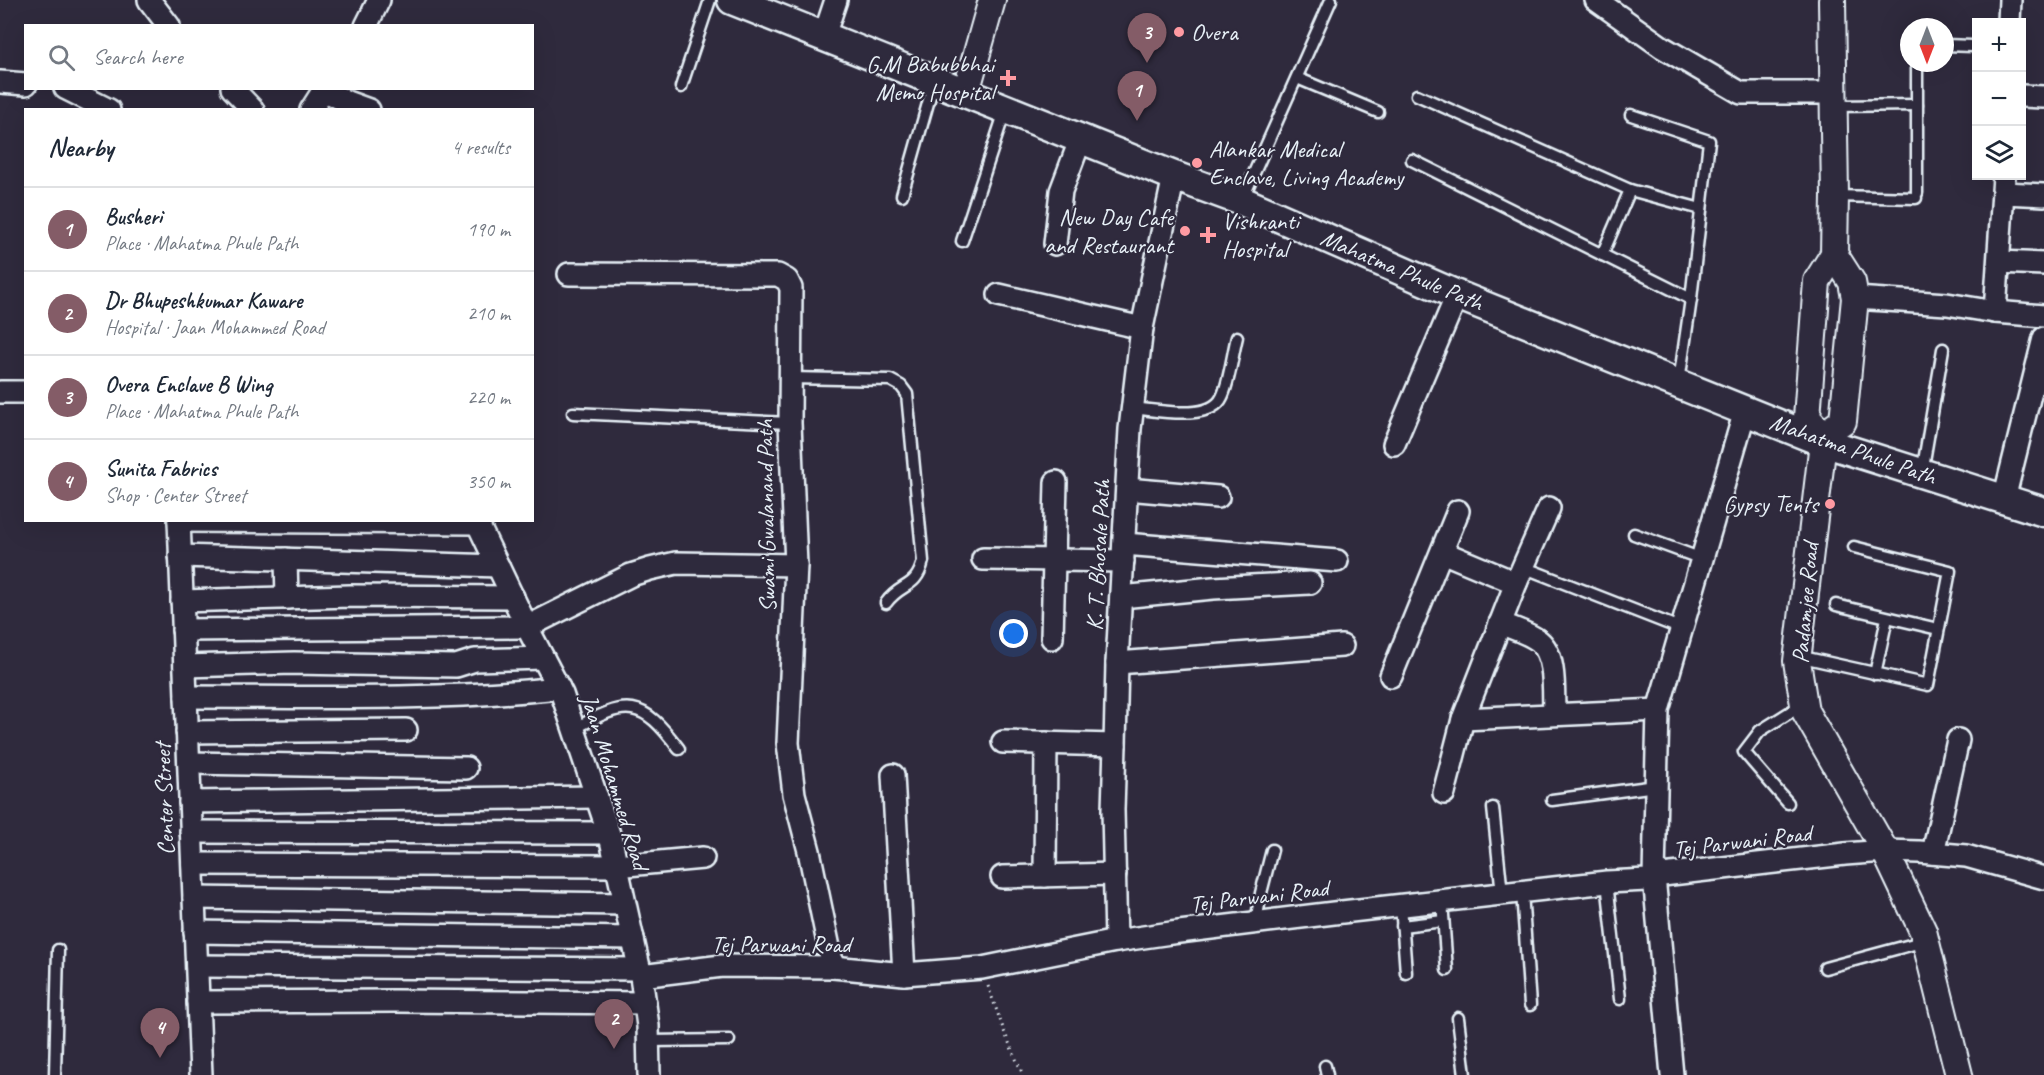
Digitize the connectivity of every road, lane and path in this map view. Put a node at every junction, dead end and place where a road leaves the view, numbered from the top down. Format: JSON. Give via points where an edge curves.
{"nodes":[{"id":1,"x":149,"y":0,"type":"edge"},
{"id":2,"x":379,"y":0,"type":"edge"},
{"id":3,"x":729,"y":0,"type":"edge"},
{"id":4,"x":836,"y":0,"type":"edge"},
{"id":5,"x":992,"y":0,"type":"edge"},
{"id":6,"x":1332,"y":0,"type":"edge"},
{"id":7,"x":1596,"y":0,"type":"edge"},
{"id":8,"x":1832,"y":0,"type":"edge"},
{"id":9,"x":2010,"y":0,"type":"edge"},
{"id":10,"x":2009,"y":18,"type":"edge"},
{"id":11,"x":167,"y":24,"type":"edge"},
{"id":12,"x":367,"y":24,"type":"edge"},
{"id":13,"x":824,"y":36,"type":"junction"},
{"id":14,"x":1954,"y":45,"type":"edge"},
{"id":15,"x":1972,"y":46,"type":"dead end"},
{"id":16,"x":1917,"y":72,"type":"edge"},
{"id":17,"x":1297,"y":78,"type":"junction"},
{"id":18,"x":935,"y":80,"type":"junction"},
{"id":19,"x":0,"y":82,"type":"edge"},
{"id":20,"x":24,"y":84,"type":"edge"},
{"id":21,"x":681,"y":87,"type":"dead end"},
{"id":22,"x":69,"y":90,"type":"edge"},
{"id":23,"x":234,"y":90,"type":"edge"},
{"id":24,"x":324,"y":90,"type":"edge"},
{"id":25,"x":327,"y":90,"type":"edge"},
{"id":26,"x":966,"y":92,"type":"junction"},
{"id":27,"x":1417,"y":95,"type":"dead end"},
{"id":28,"x":2026,"y":96,"type":"edge"},
{"id":29,"x":2044,"y":97,"type":"edge"},
{"id":30,"x":1833,"y":99,"type":"junction"},
{"id":31,"x":1917,"y":105,"type":"junction"},
{"id":32,"x":105,"y":108,"type":"edge"},
{"id":33,"x":251,"y":108,"type":"edge"},
{"id":34,"x":312,"y":108,"type":"edge"},
{"id":35,"x":364,"y":108,"type":"edge"},
{"id":36,"x":1006,"y":108,"type":"junction"},
{"id":37,"x":1378,"y":112,"type":"dead end"},
{"id":38,"x":1631,"y":115,"type":"dead end"},
{"id":39,"x":1081,"y":138,"type":"junction"},
{"id":40,"x":1412,"y":160,"type":"dead end"},
{"id":41,"x":1174,"y":176,"type":"junction"},
{"id":42,"x":2004,"y":184,"type":"edge"},
{"id":43,"x":1630,"y":189,"type":"junction"},
{"id":44,"x":902,"y":195,"type":"dead end"},
{"id":45,"x":2044,"y":195,"type":"edge"},
{"id":46,"x":1835,"y":196,"type":"junction"},
{"id":47,"x":1242,"y":201,"type":"junction"},
{"id":48,"x":1701,"y":209,"type":"junction"},
{"id":49,"x":962,"y":241,"type":"dead end"},
{"id":50,"x":1055,"y":244,"type":"dead end"},
{"id":51,"x":1834,"y":254,"type":"junction"},
{"id":52,"x":1602,"y":255,"type":"junction"},
{"id":53,"x":1999,"y":262,"type":"junction"},
{"id":54,"x":2044,"y":264,"type":"edge"},
{"id":55,"x":569,"y":274,"type":"dead end"},
{"id":56,"x":999,"y":295,"type":"dead end"},
{"id":57,"x":1457,"y":295,"type":"junction"},
{"id":58,"x":1855,"y":298,"type":"junction"},
{"id":59,"x":1691,"y":299,"type":"junction"},
{"id":60,"x":1995,"y":312,"type":"junction"},
{"id":61,"x":2044,"y":316,"type":"edge"},
{"id":62,"x":1142,"y":328,"type":"junction"},
{"id":63,"x":1237,"y":337,"type":"dead end"},
{"id":64,"x":2044,"y":338,"type":"edge"},
{"id":65,"x":1943,"y":349,"type":"dead end"},
{"id":66,"x":790,"y":378,"type":"junction"},
{"id":67,"x":1678,"y":386,"type":"junction"},
{"id":68,"x":0,"y":392,"type":"edge"},
{"id":69,"x":24,"y":392,"type":"edge"},
{"id":70,"x":1133,"y":408,"type":"junction"},
{"id":71,"x":1745,"y":411,"type":"junction"},
{"id":72,"x":573,"y":413,"type":"dead end"},
{"id":73,"x":790,"y":423,"type":"junction"},
{"id":74,"x":1823,"y":438,"type":"junction"},
{"id":75,"x":1394,"y":444,"type":"dead end"},
{"id":76,"x":1922,"y":473,"type":"junction"},
{"id":77,"x":1056,"y":482,"type":"dead end"},
{"id":78,"x":1127,"y":489,"type":"junction"},
{"id":79,"x":1218,"y":497,"type":"dead end"},
{"id":80,"x":2004,"y":499,"type":"junction"},
{"id":81,"x":1549,"y":508,"type":"dead end"},
{"id":82,"x":1458,"y":510,"type":"dead end"},
{"id":83,"x":2044,"y":512,"type":"edge"},
{"id":84,"x":179,"y":522,"type":"edge"},
{"id":85,"x":477,"y":522,"type":"edge"},
{"id":86,"x":1634,"y":534,"type":"dead end"},
{"id":87,"x":1854,"y":547,"type":"dead end"},
{"id":88,"x":1442,"y":552,"type":"junction"},
{"id":89,"x":1124,"y":553,"type":"junction"},
{"id":90,"x":180,"y":556,"type":"junction"},
{"id":91,"x":983,"y":559,"type":"dead end"},
{"id":92,"x":1054,"y":559,"type":"junction"},
{"id":93,"x":1702,"y":559,"type":"junction"},
{"id":94,"x":286,"y":560,"type":"junction"},
{"id":95,"x":1337,"y":561,"type":"dead end"},
{"id":96,"x":796,"y":565,"type":"junction"},
{"id":97,"x":498,"y":566,"type":"junction"},
{"id":98,"x":1520,"y":575,"type":"junction"},
{"id":99,"x":1310,"y":583,"type":"dead end"},
{"id":100,"x":513,"y":597,"type":"junction"},
{"id":101,"x":1121,"y":597,"type":"junction"},
{"id":102,"x":287,"y":598,"type":"junction"},
{"id":103,"x":182,"y":601,"type":"junction"},
{"id":104,"x":886,"y":603,"type":"dead end"},
{"id":105,"x":1836,"y":605,"type":"dead end"},
{"id":106,"x":1887,"y":618,"type":"junction"},
{"id":107,"x":1500,"y":623,"type":"junction"},
{"id":108,"x":527,"y":627,"type":"junction"},
{"id":109,"x":1682,"y":629,"type":"junction"},
{"id":110,"x":183,"y":630,"type":"junction"},
{"id":111,"x":1938,"y":630,"type":"junction"},
{"id":112,"x":1052,"y":638,"type":"dead end"},
{"id":113,"x":1342,"y":646,"type":"dead end"},
{"id":114,"x":1798,"y":656,"type":"junction"},
{"id":115,"x":543,"y":658,"type":"junction"},
{"id":116,"x":1118,"y":663,"type":"junction"},
{"id":117,"x":185,"y":666,"type":"junction"},
{"id":118,"x":1875,"y":674,"type":"junction"},
{"id":119,"x":1391,"y":676,"type":"dead end"},
{"id":120,"x":560,"y":688,"type":"junction"},
{"id":121,"x":186,"y":696,"type":"junction"},
{"id":122,"x":1804,"y":704,"type":"junction"},
{"id":123,"x":1658,"y":710,"type":"junction"},
{"id":124,"x":1554,"y":714,"type":"junction"},
{"id":125,"x":1463,"y":719,"type":"junction"},
{"id":126,"x":574,"y":729,"type":"junction"},
{"id":127,"x":406,"y":730,"type":"dead end"},
{"id":128,"x":187,"y":732,"type":"junction"},
{"id":129,"x":1958,"y":740,"type":"dead end"},
{"id":130,"x":1003,"y":742,"type":"dead end"},
{"id":131,"x":1046,"y":743,"type":"junction"},
{"id":132,"x":1115,"y":745,"type":"junction"},
{"id":133,"x":679,"y":749,"type":"dead end"},
{"id":134,"x":189,"y":763,"type":"junction"},
{"id":135,"x":466,"y":768,"type":"dead end"},
{"id":136,"x":893,"y":775,"type":"dead end"},
{"id":137,"x":1656,"y":786,"type":"junction"},
{"id":138,"x":1444,"y":793,"type":"dead end"},
{"id":139,"x":597,"y":797,"type":"junction"},
{"id":140,"x":1552,"y":800,"type":"dead end"},
{"id":141,"x":190,"y":802,"type":"junction"},
{"id":142,"x":1788,"y":803,"type":"dead end"},
{"id":143,"x":1492,"y":808,"type":"dead end"},
{"id":144,"x":191,"y":831,"type":"junction"},
{"id":145,"x":608,"y":833,"type":"junction"},
{"id":146,"x":1272,"y":850,"type":"dead end"},
{"id":147,"x":1885,"y":851,"type":"junction"},
{"id":148,"x":1933,"y":853,"type":"junction"},
{"id":149,"x":703,"y":858,"type":"dead end"},
{"id":150,"x":193,"y":864,"type":"junction"},
{"id":151,"x":616,"y":866,"type":"junction"},
{"id":152,"x":1114,"y":874,"type":"junction"},
{"id":153,"x":1045,"y":876,"type":"junction"},
{"id":154,"x":1654,"y":876,"type":"junction"},
{"id":155,"x":1002,"y":877,"type":"dead end"},
{"id":156,"x":2044,"y":878,"type":"edge"},
{"id":157,"x":1607,"y":882,"type":"junction"},
{"id":158,"x":1512,"y":893,"type":"junction"},
{"id":159,"x":194,"y":898,"type":"junction"},
{"id":160,"x":625,"y":904,"type":"junction"},
{"id":161,"x":1443,"y":911,"type":"junction"},
{"id":162,"x":1402,"y":916,"type":"junction"},
{"id":163,"x":1256,"y":922,"type":"junction"},
{"id":164,"x":195,"y":932,"type":"junction"},
{"id":165,"x":633,"y":938,"type":"junction"},
{"id":166,"x":1116,"y":941,"type":"junction"},
{"id":167,"x":1926,"y":941,"type":"junction"},
{"id":168,"x":58,"y":950,"type":"dead end"},
{"id":169,"x":197,"y":966,"type":"junction"},
{"id":170,"x":832,"y":967,"type":"junction"},
{"id":171,"x":982,"y":968,"type":"junction"},
{"id":172,"x":1825,"y":968,"type":"dead end"},
{"id":173,"x":1447,"y":970,"type":"dead end"},
{"id":174,"x":1406,"y":972,"type":"dead end"},
{"id":175,"x":640,"y":973,"type":"junction"},
{"id":176,"x":904,"y":974,"type":"junction"},
{"id":177,"x":1620,"y":999,"type":"dead end"},
{"id":178,"x":198,"y":1002,"type":"junction"},
{"id":179,"x":645,"y":1003,"type":"junction"},
{"id":180,"x":1530,"y":1005,"type":"dead end"},
{"id":181,"x":1458,"y":1018,"type":"dead end"},
{"id":182,"x":729,"y":1040,"type":"dead end"},
{"id":183,"x":649,"y":1041,"type":"junction"},
{"id":184,"x":54,"y":1075,"type":"edge"},
{"id":185,"x":201,"y":1075,"type":"edge"},
{"id":186,"x":649,"y":1075,"type":"edge"},
{"id":187,"x":1023,"y":1075,"type":"edge"},
{"id":188,"x":1465,"y":1075,"type":"edge"},
{"id":189,"x":1672,"y":1075,"type":"edge"},
{"id":190,"x":1959,"y":1075,"type":"edge"}],
"edges":[{"from":1,"to":11,"type":"street"},
{"from":2,"to":12,"type":"street"},
{"from":3,"to":13,"type":"main road","name":"Mahatma Phule Path"},
{"from":3,"to":21,"type":"lane"},
{"from":4,"to":13,"type":"street"},
{"from":5,"to":26,"type":"street"},
{"from":6,"to":17,"type":"lane"},
{"from":7,"to":30,"type":"street","via":[[1662,47],[1741,93]]},
{"from":8,"to":30,"type":"street"},
{"from":9,"to":10,"type":"street"},
{"from":13,"to":18,"type":"main road","name":"Mahatma Phule Path"},
{"from":14,"to":15,"type":"lane"},
{"from":16,"to":31,"type":"lane"},
{"from":17,"to":37,"type":"lane"},
{"from":17,"to":47,"type":"lane"},
{"from":18,"to":26,"type":"main road","name":"Mahatma Phule Path"},
{"from":18,"to":44,"type":"lane"},
{"from":19,"to":20,"type":"street"},
{"from":22,"to":32,"type":"street"},
{"from":23,"to":33,"type":"street"},
{"from":24,"to":34,"type":"street"},
{"from":25,"to":35,"type":"street"},
{"from":26,"to":36,"type":"main road","name":"Mahatma Phule Path"},
{"from":27,"to":43,"type":"lane"},
{"from":28,"to":29,"type":"street"},
{"from":30,"to":31,"type":"lane"},
{"from":30,"to":46,"type":"street"},
{"from":31,"to":46,"type":"lane","via":[[1917,195]]},
{"from":36,"to":39,"type":"main road","name":"Mahatma Phule Path"},
{"from":36,"to":49,"type":"lane"},
{"from":38,"to":48,"type":"lane","via":[[1709,141]]},
{"from":39,"to":41,"type":"main road","name":"Mahatma Phule Path"},
{"from":39,"to":50,"type":"street","via":[[1061,191]]},
{"from":40,"to":52,"type":"lane"},
{"from":41,"to":47,"type":"main road","name":"Mahatma Phule Path"},
{"from":41,"to":62,"type":"street","name":"K. T. Bhosale Path"},
{"from":42,"to":45,"type":"street"},
{"from":42,"to":53,"type":"street"},
{"from":43,"to":48,"type":"lane"},
{"from":43,"to":52,"type":"lane"},
{"from":46,"to":51,"type":"street"},
{"from":47,"to":57,"type":"main road","name":"Mahatma Phule Path"},
{"from":48,"to":59,"type":"lane"},
{"from":51,"to":58,"type":"street","via":[[1852,282]]},
{"from":51,"to":74,"type":"street","via":[[1817,281],[1807,417]]},
{"from":52,"to":59,"type":"lane"},
{"from":53,"to":54,"type":"street"},
{"from":53,"to":60,"type":"street"},
{"from":55,"to":66,"type":"street","name":"Swami Gwalanand Path","via":[[778,275],[791,288]]},
{"from":56,"to":62,"type":"street"},
{"from":57,"to":67,"type":"main road","name":"Mahatma Phule Path"},
{"from":57,"to":75,"type":"street"},
{"from":58,"to":60,"type":"street","via":[[1947,304]]},
{"from":58,"to":74,"type":"street","via":[[1843,421]]},
{"from":59,"to":67,"type":"lane"},
{"from":60,"to":61,"type":"street"},
{"from":62,"to":70,"type":"street","name":"K. T. Bhosale Path"},
{"from":63,"to":70,"type":"lane","via":[[1222,397],[1215,406],[1202,412]]},
{"from":64,"to":80,"type":"street"},
{"from":65,"to":76,"type":"lane"},
{"from":66,"to":73,"type":"street","name":"Swami Gwalanand Path"},
{"from":66,"to":104,"type":"lane","via":[[890,380],[907,394],[923,561],[915,582]]},
{"from":67,"to":71,"type":"main road","name":"Mahatma Phule Path"},
{"from":68,"to":69,"type":"street"},
{"from":70,"to":78,"type":"street","name":"K. T. Bhosale Path"},
{"from":71,"to":74,"type":"main road","name":"Mahatma Phule Path"},
{"from":71,"to":93,"type":"street"},
{"from":72,"to":73,"type":"lane"},
{"from":73,"to":96,"type":"street","name":"Swami Gwalanand Path"},
{"from":74,"to":76,"type":"main road","name":"Mahatma Phule Path"},
{"from":74,"to":114,"type":"street","name":"Padamjee Road"},
{"from":76,"to":80,"type":"main road","name":"Mahatma Phule Path"},
{"from":77,"to":92,"type":"street"},
{"from":78,"to":79,"type":"street"},
{"from":78,"to":89,"type":"street","name":"K. T. Bhosale Path"},
{"from":80,"to":83,"type":"main road","name":"Mahatma Phule Path"},
{"from":81,"to":98,"type":"street"},
{"from":82,"to":88,"type":"street"},
{"from":84,"to":90,"type":"street","name":"Center Street"},
{"from":85,"to":97,"type":"street","name":"Jaan Mohammed Road"},
{"from":86,"to":93,"type":"lane"},
{"from":87,"to":111,"type":"lane","via":[[1950,571]]},
{"from":88,"to":98,"type":"street"},
{"from":88,"to":119,"type":"street"},
{"from":89,"to":92,"type":"street"},
{"from":89,"to":95,"type":"street"},
{"from":89,"to":101,"type":"street","name":"K. T. Bhosale Path"},
{"from":90,"to":94,"type":"street"},
{"from":90,"to":103,"type":"street","name":"Center Street"},
{"from":91,"to":92,"type":"street"},
{"from":92,"to":112,"type":"street"},
{"from":93,"to":109,"type":"street"},
{"from":94,"to":97,"type":"street"},
{"from":94,"to":102,"type":"street"},
{"from":96,"to":108,"type":"street","via":[[676,563],[623,579]]},
{"from":96,"to":170,"type":"street","name":"Swami Gwalanand Path","via":[[788,743],[794,794],[810,851]]},
{"from":97,"to":100,"type":"street","name":"Jaan Mohammed Road"},
{"from":98,"to":107,"type":"street"},
{"from":98,"to":109,"type":"lane"},
{"from":99,"to":101,"type":"street"},
{"from":100,"to":102,"type":"street"},
{"from":100,"to":108,"type":"street","name":"Jaan Mohammed Road"},
{"from":101,"to":116,"type":"street","name":"K. T. Bhosale Path"},
{"from":102,"to":103,"type":"street"},
{"from":103,"to":110,"type":"street","name":"Center Street"},
{"from":105,"to":106,"type":"lane"},
{"from":106,"to":111,"type":"lane"},
{"from":106,"to":118,"type":"lane"},
{"from":107,"to":124,"type":"street","via":[[1539,641],[1548,653]]},
{"from":107,"to":125,"type":"street"},
{"from":108,"to":110,"type":"street"},
{"from":108,"to":115,"type":"street","name":"Jaan Mohammed Road"},
{"from":109,"to":123,"type":"street"},
{"from":110,"to":117,"type":"street","name":"Center Street"},
{"from":111,"to":118,"type":"lane","via":[[1928,685]]},
{"from":113,"to":116,"type":"street"},
{"from":114,"to":118,"type":"lane"},
{"from":114,"to":122,"type":"street","name":"Padamjee Road"},
{"from":115,"to":117,"type":"street","via":[[475,660],[456,666]]},
{"from":115,"to":120,"type":"street","name":"Jaan Mohammed Road"},
{"from":116,"to":132,"type":"street","name":"K. T. Bhosale Path"},
{"from":117,"to":121,"type":"street","name":"Center Street"},
{"from":120,"to":121,"type":"street","via":[[411,698]]},
{"from":120,"to":126,"type":"street","name":"Jaan Mohammed Road"},
{"from":121,"to":128,"type":"street","name":"Center Street"},
{"from":122,"to":142,"type":"lane","via":[[1760,731],[1744,752]]},
{"from":122,"to":147,"type":"street","name":"Padamjee Road"},
{"from":123,"to":124,"type":"street"},
{"from":123,"to":137,"type":"street"},
{"from":124,"to":125,"type":"street"},
{"from":125,"to":138,"type":"street"},
{"from":126,"to":133,"type":"lane","via":[[605,712],[623,708],[644,712],[665,729]]},
{"from":126,"to":139,"type":"street","name":"Jaan Mohammed Road"},
{"from":127,"to":128,"type":"street"},
{"from":128,"to":134,"type":"street","name":"Center Street"},
{"from":129,"to":148,"type":"street"},
{"from":130,"to":131,"type":"street"},
{"from":131,"to":132,"type":"street"},
{"from":131,"to":153,"type":"street"},
{"from":132,"to":152,"type":"street","name":"K. T. Bhosale Path"},
{"from":134,"to":135,"type":"street"},
{"from":134,"to":141,"type":"street","name":"Center Street"},
{"from":136,"to":176,"type":"street"},
{"from":137,"to":140,"type":"lane"},
{"from":137,"to":154,"type":"street"},
{"from":139,"to":141,"type":"street"},
{"from":139,"to":145,"type":"street","name":"Jaan Mohammed Road"},
{"from":141,"to":144,"type":"street","name":"Center Street"},
{"from":143,"to":158,"type":"lane"},
{"from":144,"to":145,"type":"street"},
{"from":144,"to":150,"type":"street","name":"Center Street"},
{"from":145,"to":151,"type":"street","name":"Jaan Mohammed Road"},
{"from":146,"to":163,"type":"lane"},
{"from":147,"to":148,"type":"street","name":"Tej Parwani Road"},
{"from":147,"to":154,"type":"street","name":"Tej Parwani Road"},
{"from":147,"to":167,"type":"street","name":"Padamjee Road"},
{"from":148,"to":156,"type":"street","name":"Tej Parwani Road","via":[[1966,856]]},
{"from":149,"to":151,"type":"street"},
{"from":150,"to":151,"type":"street"},
{"from":150,"to":159,"type":"street","name":"Center Street"},
{"from":151,"to":160,"type":"street","name":"Jaan Mohammed Road"},
{"from":152,"to":153,"type":"street"},
{"from":152,"to":166,"type":"street","name":"K. T. Bhosale Path"},
{"from":153,"to":155,"type":"street"},
{"from":154,"to":157,"type":"street","name":"Tej Parwani Road"},
{"from":154,"to":189,"type":"street"},
{"from":157,"to":158,"type":"street","name":"Tej Parwani Road"},
{"from":157,"to":177,"type":"lane"},
{"from":158,"to":161,"type":"street","name":"Tej Parwani Road"},
{"from":158,"to":180,"type":"lane"},
{"from":159,"to":160,"type":"street"},
{"from":159,"to":164,"type":"street","name":"Center Street"},
{"from":160,"to":165,"type":"street","name":"Jaan Mohammed Road"},
{"from":161,"to":162,"type":"street","name":"Tej Parwani Road"},
{"from":161,"to":173,"type":"lane"},
{"from":162,"to":163,"type":"street","name":"Tej Parwani Road"},
{"from":162,"to":174,"type":"lane"},
{"from":163,"to":166,"type":"street","name":"Tej Parwani Road"},
{"from":164,"to":165,"type":"street"},
{"from":164,"to":169,"type":"street","name":"Center Street"},
{"from":165,"to":175,"type":"street","name":"Jaan Mohammed Road"},
{"from":166,"to":171,"type":"street","name":"Tej Parwani Road"},
{"from":167,"to":172,"type":"lane"},
{"from":167,"to":190,"type":"street","name":"Padamjee Road"},
{"from":168,"to":184,"type":"lane"},
{"from":169,"to":175,"type":"street","name":"Tej Parwani Road"},
{"from":169,"to":178,"type":"street","name":"Center Street"},
{"from":170,"to":175,"type":"street","name":"Tej Parwani Road","via":[[722,966]]},
{"from":170,"to":176,"type":"street","name":"Tej Parwani Road"},
{"from":171,"to":176,"type":"street","name":"Tej Parwani Road"},
{"from":171,"to":187,"type":"path"},
{"from":175,"to":179,"type":"street","name":"Jaan Mohammed Road"},
{"from":178,"to":179,"type":"street"},
{"from":178,"to":185,"type":"street","name":"Center Street"},
{"from":179,"to":183,"type":"street","name":"Jaan Mohammed Road"},
{"from":181,"to":188,"type":"lane"},
{"from":182,"to":183,"type":"lane"},
{"from":183,"to":186,"type":"street","name":"Jaan Mohammed Road"}]}
